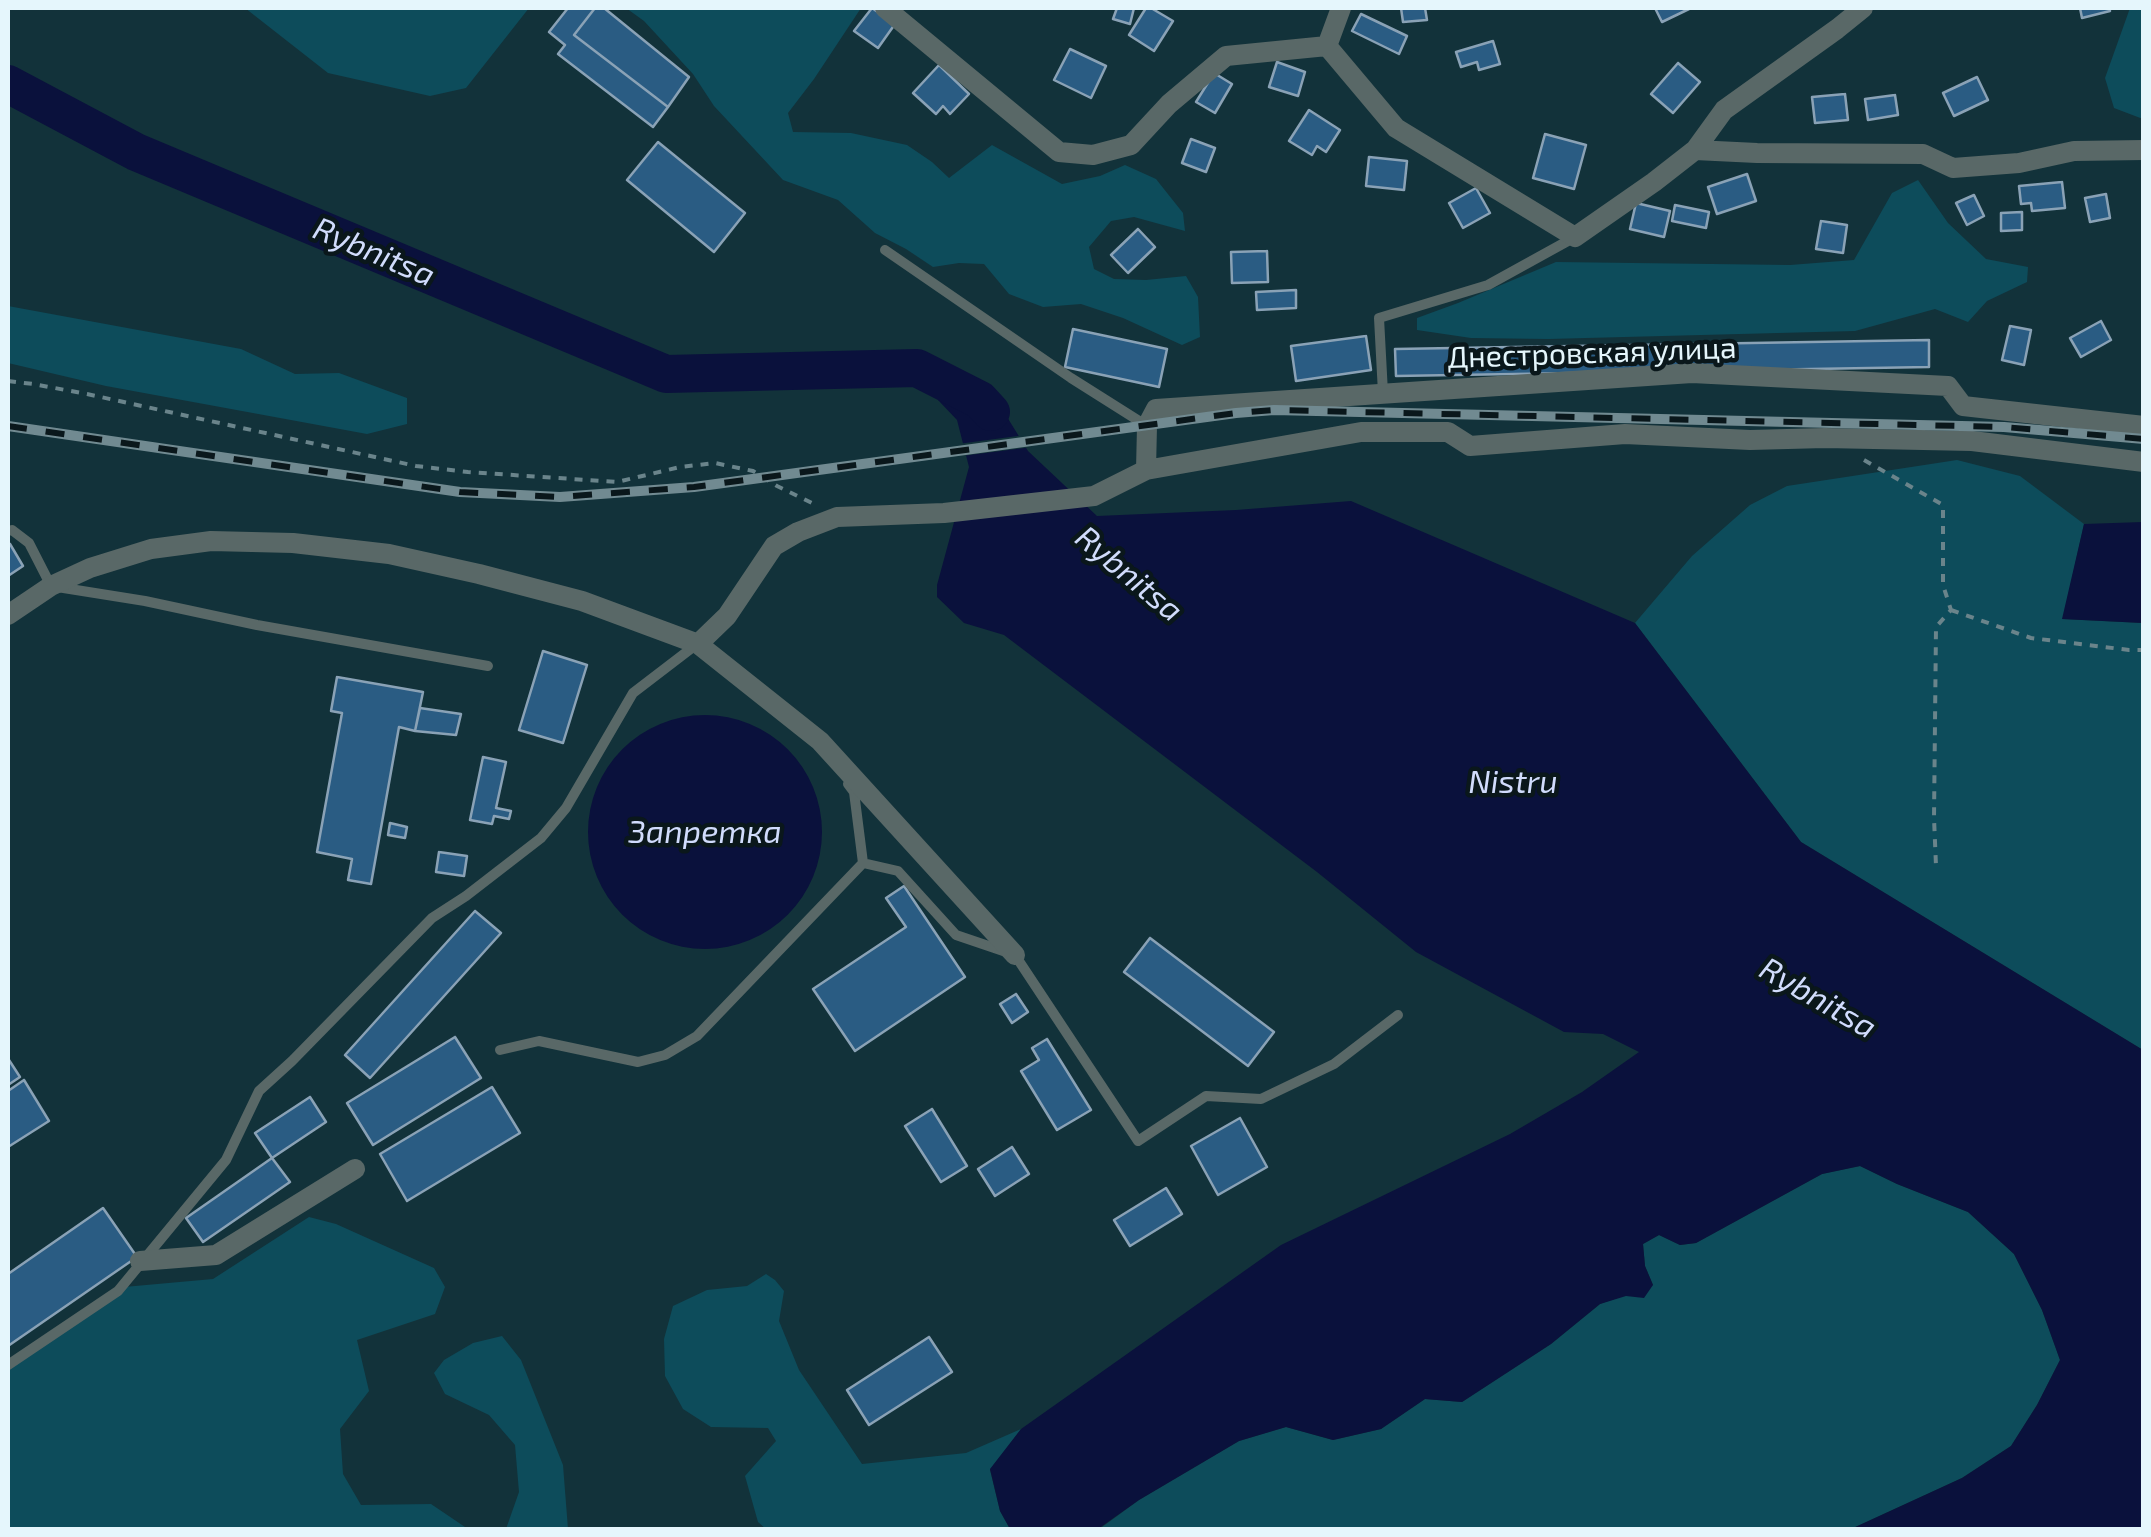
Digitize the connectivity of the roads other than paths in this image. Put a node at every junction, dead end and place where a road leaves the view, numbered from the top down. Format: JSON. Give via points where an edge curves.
{"nodes":[{"id":1,"x":884,"y":8,"type":"edge"},
{"id":2,"x":1342,"y":8,"type":"edge"},
{"id":3,"x":1863,"y":8,"type":"edge"},
{"id":4,"x":1327,"y":46,"type":"junction"},
{"id":5,"x":1695,"y":150,"type":"junction"},
{"id":6,"x":2144,"y":150,"type":"edge"},
{"id":7,"x":1576,"y":237,"type":"junction"},
{"id":8,"x":885,"y":250,"type":"dead end"},
{"id":9,"x":1383,"y":393,"type":"junction"},
{"id":10,"x":1147,"y":426,"type":"junction"},
{"id":11,"x":2144,"y":426,"type":"edge"},
{"id":12,"x":2144,"y":462,"type":"edge"},
{"id":13,"x":1146,"y":470,"type":"junction"},
{"id":14,"x":8,"y":531,"type":"edge"},
{"id":15,"x":51,"y":586,"type":"junction"},
{"id":16,"x":8,"y":614,"type":"edge"},
{"id":17,"x":698,"y":644,"type":"junction"},
{"id":18,"x":488,"y":666,"type":"dead end"},
{"id":19,"x":820,"y":741,"type":"junction"},
{"id":20,"x":864,"y":863,"type":"junction"},
{"id":21,"x":1015,"y":955,"type":"junction"},
{"id":22,"x":1398,"y":1015,"type":"dead end"},
{"id":23,"x":500,"y":1050,"type":"dead end"},
{"id":24,"x":355,"y":1169,"type":"dead end"},
{"id":25,"x":140,"y":1261,"type":"junction"},
{"id":26,"x":8,"y":1364,"type":"edge"}],
"edges":[{"from":1,"to":4,"type":"street","via":[[1058,152],[1093,156],[1130,145],[1226,56]]},
{"from":2,"to":4,"type":"street"},
{"from":3,"to":5,"type":"street","via":[[1724,110]]},
{"from":4,"to":7,"type":"street","via":[[1396,128]]},
{"from":5,"to":6,"type":"street","via":[[1922,154],[1953,168],[2074,151]]},
{"from":5,"to":7,"type":"street"},
{"from":7,"to":9,"type":"lane","via":[[1488,285],[1379,318]]},
{"from":8,"to":10,"type":"lane"},
{"from":9,"to":10,"type":"street","name":"Днестровская улица","via":[[1156,409]]},
{"from":9,"to":11,"type":"street","name":"Днестровская улица","via":[[1692,373],[1948,386],[1963,406]]},
{"from":10,"to":13,"type":"street"},
{"from":12,"to":13,"type":"street","via":[[1972,441],[1626,434],[1470,446],[1448,432],[1361,432]]},
{"from":13,"to":17,"type":"street","via":[[1094,496],[837,517],[798,532],[774,546],[727,616]]},
{"from":14,"to":15,"type":"lane","via":[[29,543]]},
{"from":15,"to":16,"type":"street"},
{"from":15,"to":17,"type":"street","via":[[151,549],[211,541],[293,543],[479,574],[582,600]]},
{"from":15,"to":18,"type":"lane"},
{"from":17,"to":19,"type":"street"},
{"from":17,"to":25,"type":"lane","via":[[634,693],[541,838],[432,918],[260,1090],[226,1160]]},
{"from":19,"to":20,"type":"lane","via":[[854,792]]},
{"from":19,"to":21,"type":"street"},
{"from":20,"to":21,"type":"lane","via":[[898,871],[956,934]]},
{"from":20,"to":23,"type":"lane","via":[[697,1036],[666,1055],[638,1062],[539,1041]]},
{"from":21,"to":22,"type":"lane","via":[[1138,1141],[1206,1096],[1261,1099],[1334,1064]]},
{"from":24,"to":25,"type":"street","via":[[216,1255]]},
{"from":25,"to":26,"type":"lane","via":[[118,1291]]}]}
